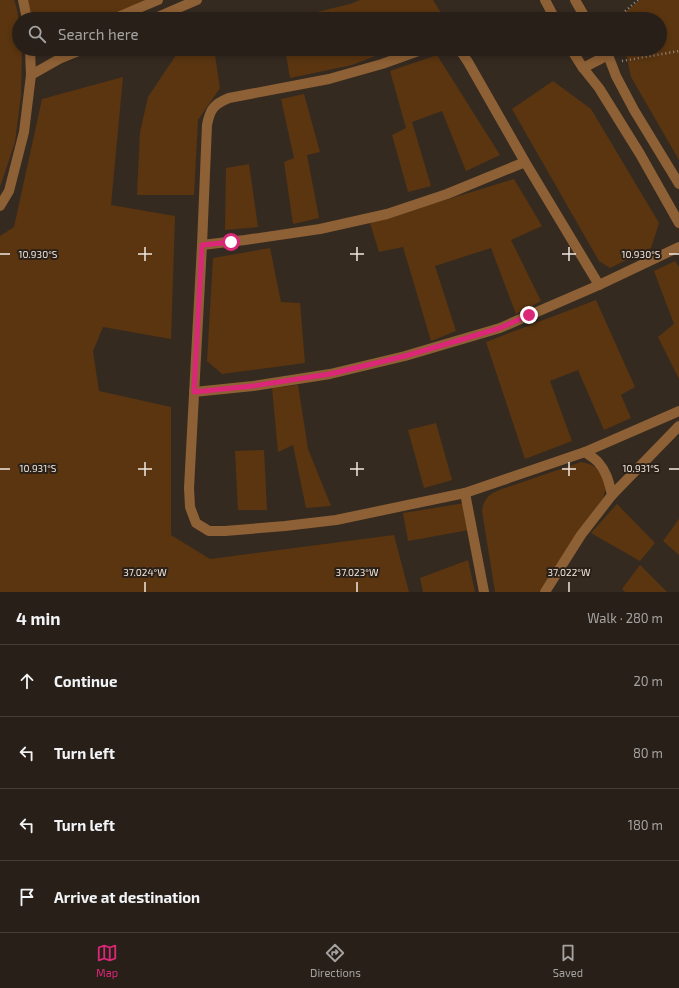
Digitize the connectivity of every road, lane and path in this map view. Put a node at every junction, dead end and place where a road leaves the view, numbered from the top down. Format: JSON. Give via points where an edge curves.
{"nodes":[{"id":1,"x":23,"y":0,"type":"edge"},
{"id":2,"x":158,"y":0,"type":"edge"},
{"id":3,"x":197,"y":0,"type":"edge"},
{"id":4,"x":575,"y":0,"type":"edge"},
{"id":5,"x":638,"y":0,"type":"edge"},
{"id":6,"x":549,"y":1,"type":"edge"},
{"id":7,"x":26,"y":12,"type":"edge"},
{"id":8,"x":130,"y":12,"type":"edge"},
{"id":9,"x":169,"y":12,"type":"edge"},
{"id":10,"x":552,"y":12,"type":"edge"},
{"id":11,"x":582,"y":12,"type":"edge"},
{"id":12,"x":624,"y":12,"type":"edge"},
{"id":13,"x":679,"y":51,"type":"edge"},
{"id":14,"x":667,"y":52,"type":"edge"},
{"id":15,"x":30,"y":56,"type":"edge"},
{"id":16,"x":66,"y":56,"type":"edge"},
{"id":17,"x":404,"y":56,"type":"edge"},
{"id":18,"x":464,"y":56,"type":"edge"},
{"id":19,"x":575,"y":56,"type":"edge"},
{"id":20,"x":608,"y":56,"type":"edge"},
{"id":21,"x":583,"y":68,"type":"junction"},
{"id":22,"x":31,"y":76,"type":"junction"},
{"id":23,"x":525,"y":162,"type":"junction"},
{"id":24,"x":679,"y":184,"type":"edge"},
{"id":25,"x":0,"y":206,"type":"edge"},
{"id":26,"x":679,"y":224,"type":"edge"},
{"id":27,"x":202,"y":245,"type":"junction"},
{"id":28,"x":679,"y":247,"type":"edge"},
{"id":29,"x":599,"y":285,"type":"junction"},
{"id":30,"x":194,"y":392,"type":"junction"},
{"id":31,"x":679,"y":411,"type":"edge"},
{"id":32,"x":679,"y":426,"type":"edge"},
{"id":33,"x":585,"y":452,"type":"junction"},
{"id":34,"x":465,"y":493,"type":"junction"},
{"id":35,"x":612,"y":495,"type":"junction"},
{"id":36,"x":484,"y":592,"type":"edge"},
{"id":37,"x":545,"y":592,"type":"edge"}],
"edges":[{"from":1,"to":7,"type":"street"},
{"from":2,"to":8,"type":"street"},
{"from":3,"to":9,"type":"street"},
{"from":4,"to":11,"type":"street"},
{"from":5,"to":12,"type":"path"},
{"from":6,"to":10,"type":"street"},
{"from":13,"to":14,"type":"path"},
{"from":15,"to":22,"type":"street"},
{"from":16,"to":22,"type":"street"},
{"from":17,"to":27,"type":"street","via":[[329,79],[229,98],[212,108],[206,125]]},
{"from":18,"to":23,"type":"street"},
{"from":19,"to":21,"type":"street"},
{"from":20,"to":21,"type":"street"},
{"from":20,"to":24,"type":"street","via":[[634,110]]},
{"from":21,"to":26,"type":"street","via":[[599,88],[640,154]]},
{"from":22,"to":25,"type":"street","via":[[24,132],[9,190]]},
{"from":23,"to":27,"type":"street","via":[[447,194],[387,214],[320,229]]},
{"from":23,"to":29,"type":"street"},
{"from":27,"to":30,"type":"street"},
{"from":28,"to":29,"type":"street"},
{"from":29,"to":30,"type":"street","via":[[500,328],[405,356],[330,374]]},
{"from":30,"to":34,"type":"street","via":[[189,475],[190,507],[196,523],[209,531],[336,520]]},
{"from":31,"to":33,"type":"street"},
{"from":32,"to":35,"type":"street"},
{"from":33,"to":34,"type":"street"},
{"from":33,"to":35,"type":"street","via":[[598,462],[606,474]]},
{"from":34,"to":36,"type":"street"},
{"from":35,"to":37,"type":"street","via":[[581,535]]}]}
